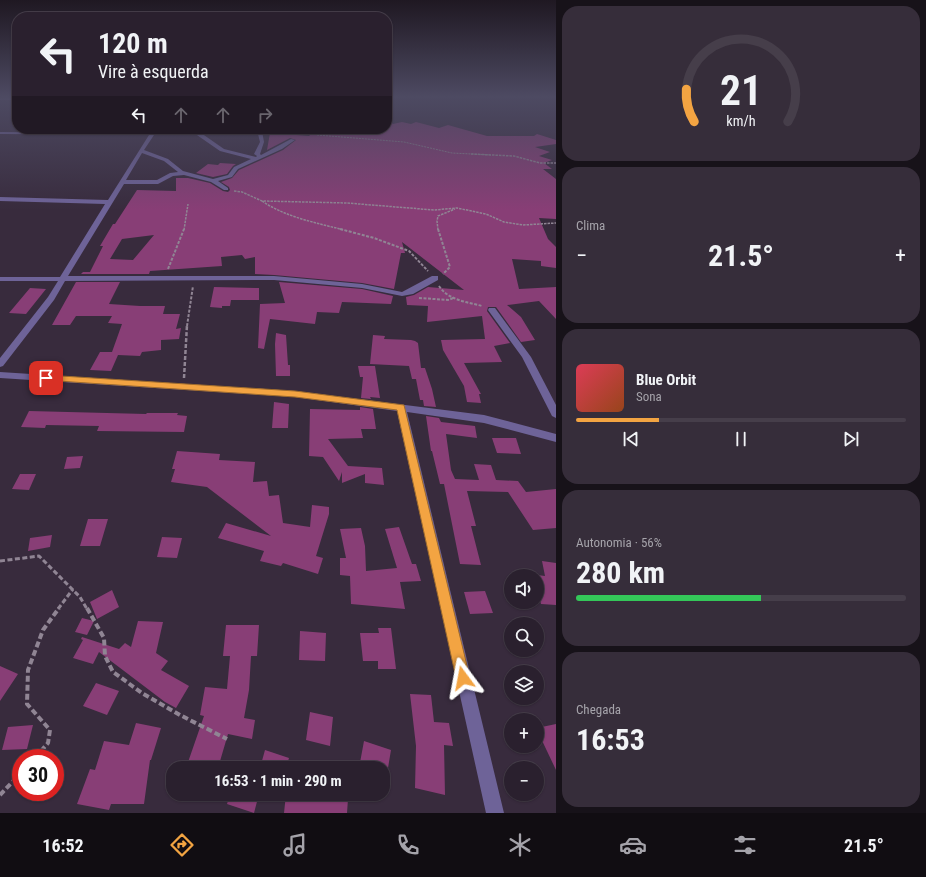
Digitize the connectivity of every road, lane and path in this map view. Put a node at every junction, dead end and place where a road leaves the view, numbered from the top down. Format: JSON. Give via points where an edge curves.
{"nodes":[{"id":1,"x":152,"y":134,"type":"edge"},
{"id":2,"x":198,"y":134,"type":"edge"},
{"id":3,"x":260,"y":134,"type":"edge"},
{"id":4,"x":310,"y":134,"type":"edge"},
{"id":5,"x":293,"y":140,"type":"dead end"},
{"id":6,"x":141,"y":151,"type":"junction"},
{"id":7,"x":259,"y":158,"type":"junction"},
{"id":8,"x":556,"y":163,"type":"edge"},
{"id":9,"x":184,"y":173,"type":"junction"},
{"id":10,"x":214,"y":181,"type":"junction"},
{"id":11,"x":121,"y":182,"type":"junction"},
{"id":12,"x":226,"y":190,"type":"joint"},
{"id":13,"x":0,"y":199,"type":"edge"},
{"id":14,"x":262,"y":201,"type":"junction"},
{"id":15,"x":109,"y":202,"type":"junction"},
{"id":16,"x":188,"y":204,"type":"dead end"},
{"id":17,"x":457,"y":208,"type":"junction"},
{"id":18,"x":556,"y":223,"type":"edge"},
{"id":19,"x":167,"y":270,"type":"dead end"},
{"id":20,"x":435,"y":278,"type":"junction"},
{"id":21,"x":0,"y":279,"type":"edge"},
{"id":22,"x":62,"y":279,"type":"junction"},
{"id":23,"x":194,"y":282,"type":"dead end"},
{"id":24,"x":402,"y":294,"type":"junction"},
{"id":25,"x":454,"y":298,"type":"junction"},
{"id":26,"x":492,"y":310,"type":"joint"},
{"id":27,"x":0,"y":364,"type":"edge"},
{"id":28,"x":0,"y":375,"type":"edge"},
{"id":29,"x":183,"y":388,"type":"junction"},
{"id":30,"x":400,"y":407,"type":"junction"},
{"id":31,"x":556,"y":414,"type":"edge"},
{"id":32,"x":556,"y":438,"type":"edge"},
{"id":33,"x":0,"y":561,"type":"edge"},
{"id":34,"x":72,"y":589,"type":"junction"},
{"id":35,"x":227,"y":739,"type":"dead end"},
{"id":36,"x":43,"y":749,"type":"edge"},
{"id":37,"x":12,"y":782,"type":"edge"},
{"id":38,"x":0,"y":795,"type":"edge"},
{"id":39,"x":495,"y":813,"type":"edge"}],
"edges":[{"from":1,"to":6,"type":"street"},
{"from":2,"to":7,"type":"street","via":[[230,154]]},
{"from":3,"to":7,"type":"street","via":[[262,142],[257,154]]},
{"from":4,"to":8,"type":"path","via":[[404,142],[452,153],[514,156]]},
{"from":5,"to":7,"type":"street"},
{"from":6,"to":9,"type":"street","via":[[166,160]]},
{"from":6,"to":11,"type":"street"},
{"from":7,"to":10,"type":"street","via":[[234,169],[230,176]]},
{"from":9,"to":10,"type":"street"},
{"from":9,"to":11,"type":"street","via":[[172,174],[158,182]]},
{"from":10,"to":12,"type":"street"},
{"from":11,"to":15,"type":"street"},
{"from":12,"to":14,"type":"path","via":[[242,192]]},
{"from":13,"to":15,"type":"street"},
{"from":14,"to":17,"type":"path","via":[[434,210]]},
{"from":14,"to":20,"type":"path","via":[[303,219],[374,238],[408,251]]},
{"from":15,"to":22,"type":"street"},
{"from":16,"to":19,"type":"path","via":[[184,229]]},
{"from":17,"to":18,"type":"path","via":[[523,226],[544,222]]},
{"from":17,"to":20,"type":"path","via":[[438,216],[436,220],[450,267]]},
{"from":20,"to":24,"type":"street"},
{"from":20,"to":25,"type":"path","via":[[441,290]]},
{"from":21,"to":22,"type":"street"},
{"from":22,"to":24,"type":"street","via":[[274,278],[357,285]]},
{"from":22,"to":27,"type":"street","via":[[47,304]]},
{"from":23,"to":29,"type":"path","via":[[187,326]]},
{"from":24,"to":25,"type":"path","via":[[424,299]]},
{"from":25,"to":26,"type":"path"},
{"from":26,"to":31,"type":"street","via":[[526,357]]},
{"from":28,"to":29,"type":"street"},
{"from":29,"to":30,"type":"street","via":[[295,394]]},
{"from":30,"to":32,"type":"street","via":[[484,419]]},
{"from":30,"to":39,"type":"street"},
{"from":33,"to":34,"type":"path","via":[[39,556]]},
{"from":34,"to":35,"type":"path","via":[[80,597],[104,638],[105,656],[113,672],[142,693]]},
{"from":34,"to":36,"type":"path","via":[[43,630],[28,670],[27,704],[50,730],[48,744]]},
{"from":37,"to":38,"type":"path"}]}
